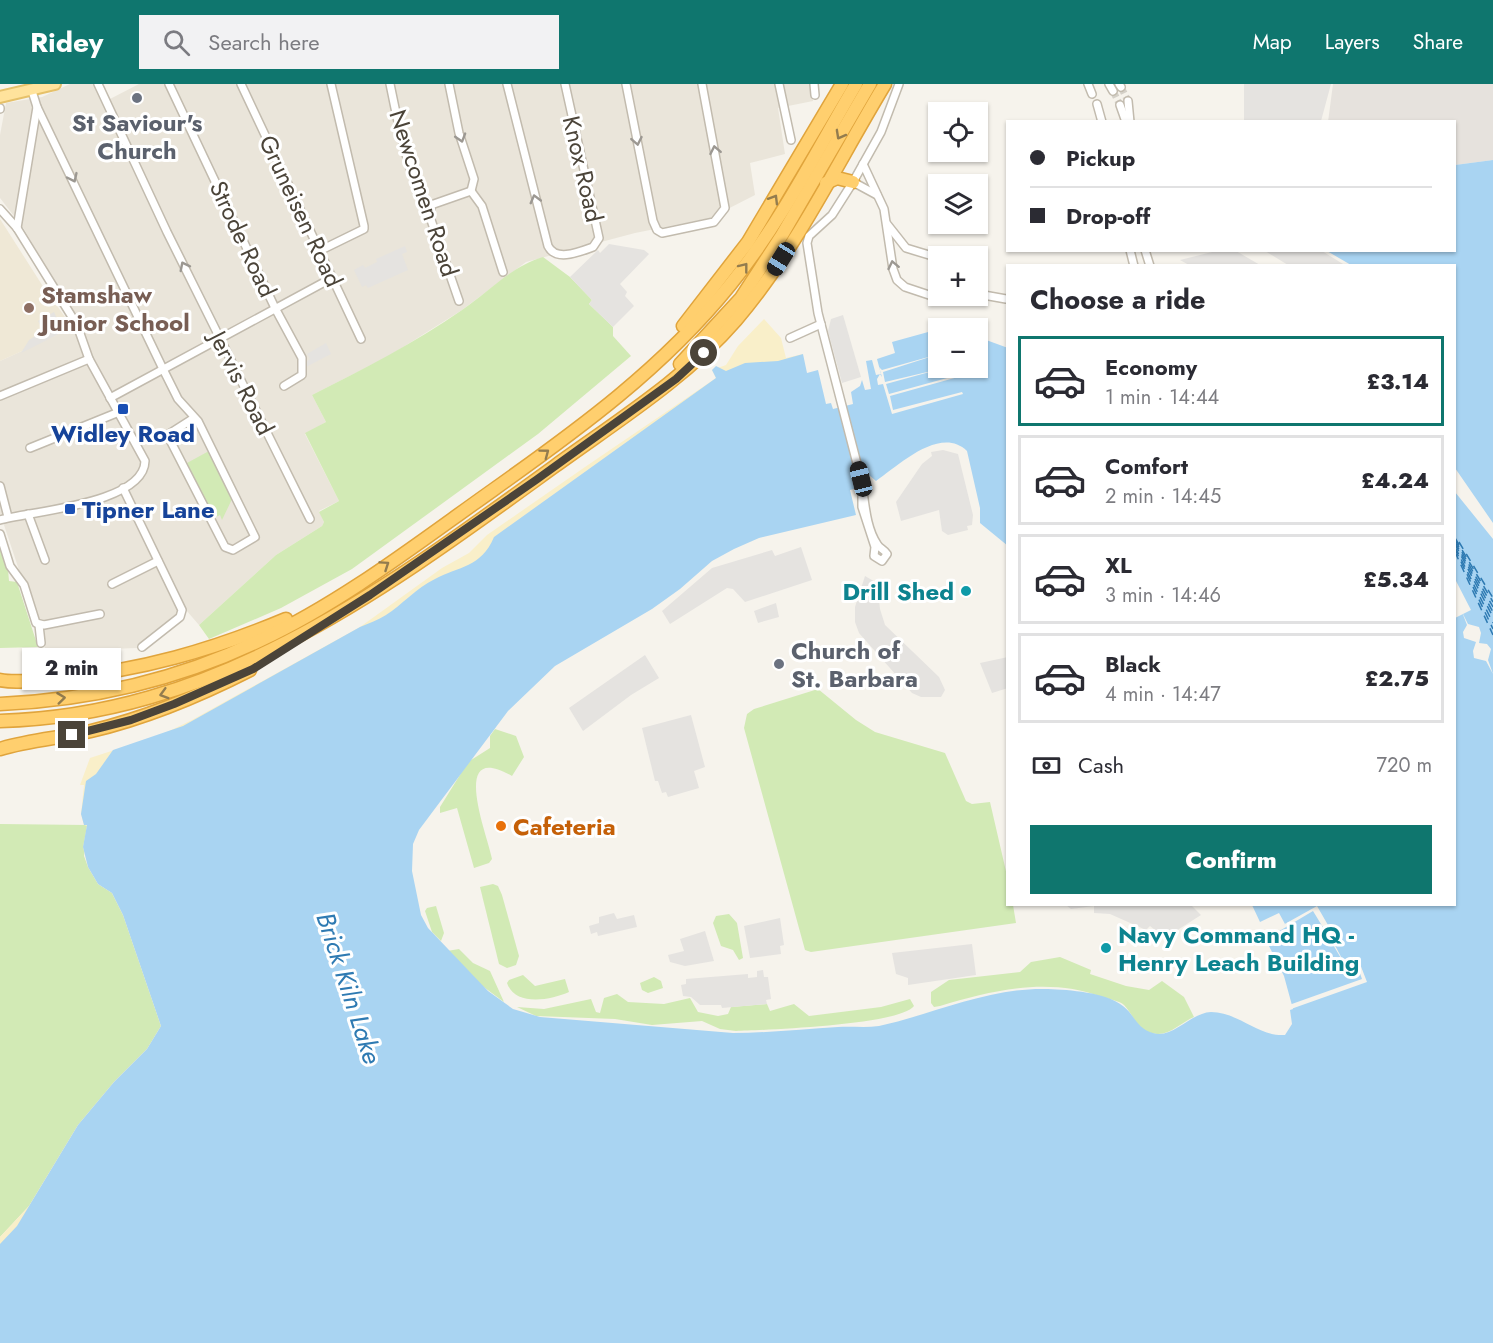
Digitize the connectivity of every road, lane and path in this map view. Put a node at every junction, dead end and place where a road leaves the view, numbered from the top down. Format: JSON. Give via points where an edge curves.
{"nodes":[{"id":1,"x":55,"y":84,"type":"edge"},
{"id":2,"x":98,"y":84,"type":"edge"},
{"id":3,"x":169,"y":84,"type":"edge"},
{"id":4,"x":241,"y":84,"type":"edge"},
{"id":5,"x":331,"y":84,"type":"edge"},
{"id":6,"x":390,"y":84,"type":"edge"},
{"id":7,"x":449,"y":84,"type":"edge"},
{"id":8,"x":507,"y":84,"type":"edge"},
{"id":9,"x":565,"y":84,"type":"edge"},
{"id":10,"x":626,"y":84,"type":"edge"},
{"id":11,"x":702,"y":84,"type":"edge"},
{"id":12,"x":779,"y":84,"type":"edge"},
{"id":13,"x":814,"y":84,"type":"edge"},
{"id":14,"x":842,"y":84,"type":"edge"},
{"id":15,"x":856,"y":84,"type":"edge"},
{"id":16,"x":870,"y":84,"type":"edge"},
{"id":17,"x":885,"y":84,"type":"edge"},
{"id":18,"x":899,"y":84,"type":"edge"},
{"id":19,"x":1088,"y":84,"type":"edge"},
{"id":20,"x":32,"y":91,"type":"junction"},
{"id":21,"x":1092,"y":94,"type":"dead end"},
{"id":22,"x":815,"y":95,"type":"dead end"},
{"id":23,"x":0,"y":97,"type":"edge"},
{"id":24,"x":1128,"y":101,"type":"tunnel mouth"},
{"id":25,"x":1097,"y":104,"type":"dead end"},
{"id":26,"x":1120,"y":105,"type":"tunnel mouth"},
{"id":27,"x":38,"y":107,"type":"junction"},
{"id":28,"x":1101,"y":120,"type":"edge"},
{"id":29,"x":1127,"y":120,"type":"edge"},
{"id":30,"x":1128,"y":120,"type":"edge"},
{"id":31,"x":790,"y":140,"type":"dead end"},
{"id":32,"x":863,"y":164,"type":"junction"},
{"id":33,"x":853,"y":182,"type":"junction"},
{"id":34,"x":826,"y":183,"type":"junction"},
{"id":35,"x":471,"y":191,"type":"junction"},
{"id":36,"x":879,"y":196,"type":"junction"},
{"id":37,"x":431,"y":205,"type":"junction"},
{"id":38,"x":0,"y":208,"type":"edge"},
{"id":39,"x":886,"y":221,"type":"junction"},
{"id":40,"x":17,"y":228,"type":"junction"},
{"id":41,"x":319,"y":251,"type":"junction"},
{"id":42,"x":928,"y":255,"type":"edge"},
{"id":43,"x":503,"y":272,"type":"dead end"},
{"id":44,"x":332,"y":278,"type":"junction"},
{"id":45,"x":928,"y":294,"type":"edge"},
{"id":46,"x":988,"y":295,"type":"edge"},
{"id":47,"x":1006,"y":299,"type":"dead end"},
{"id":48,"x":459,"y":301,"type":"dead end"},
{"id":49,"x":275,"y":308,"type":"junction"},
{"id":50,"x":821,"y":324,"type":"junction"},
{"id":51,"x":219,"y":338,"type":"junction"},
{"id":52,"x":790,"y":338,"type":"dead end"},
{"id":53,"x":361,"y":339,"type":"dead end"},
{"id":54,"x":89,"y":359,"type":"junction"},
{"id":55,"x":303,"y":368,"type":"junction"},
{"id":56,"x":162,"y":369,"type":"junction"},
{"id":57,"x":308,"y":378,"type":"dead end"},
{"id":58,"x":284,"y":386,"type":"dead end"},
{"id":59,"x":632,"y":386,"type":"junction"},
{"id":60,"x":0,"y":396,"type":"edge"},
{"id":61,"x":110,"y":398,"type":"junction"},
{"id":62,"x":646,"y":399,"type":"junction"},
{"id":63,"x":119,"y":412,"type":"junction"},
{"id":64,"x":194,"y":418,"type":"junction"},
{"id":65,"x":30,"y":448,"type":"dead end"},
{"id":66,"x":0,"y":487,"type":"edge"},
{"id":67,"x":862,"y":487,"type":"junction"},
{"id":68,"x":123,"y":488,"type":"junction"},
{"id":69,"x":28,"y":514,"type":"junction"},
{"id":70,"x":4,"y":519,"type":"edge"},
{"id":71,"x":310,"y":519,"type":"dead end"},
{"id":72,"x":0,"y":534,"type":"edge"},
{"id":73,"x":882,"y":549,"type":"junction"},
{"id":74,"x":874,"y":552,"type":"junction"},
{"id":75,"x":45,"y":560,"type":"dead end"},
{"id":76,"x":158,"y":561,"type":"junction"},
{"id":77,"x":114,"y":573,"type":"dead end"},
{"id":78,"x":337,"y":598,"type":"junction"},
{"id":79,"x":100,"y":614,"type":"dead end"},
{"id":80,"x":182,"y":614,"type":"junction"},
{"id":81,"x":189,"y":619,"type":"dead end"},
{"id":82,"x":39,"y":625,"type":"junction"},
{"id":83,"x":313,"y":629,"type":"junction"},
{"id":84,"x":41,"y":643,"type":"dead end"},
{"id":85,"x":142,"y":647,"type":"dead end"},
{"id":86,"x":0,"y":680,"type":"edge"},
{"id":87,"x":1,"y":703,"type":"edge"},
{"id":88,"x":2,"y":721,"type":"edge"},
{"id":89,"x":0,"y":749,"type":"edge"}],
"edges":[{"from":1,"to":20,"type":"main road"},
{"from":51,"to":2,"type":"street","name":"Jervis Road","one_way":true},
{"from":3,"to":49,"type":"street","name":"Strode Road"},
{"from":4,"to":41,"type":"street","name":"Gruneisen Road"},
{"from":5,"to":41,"type":"street","via":[[364,229]]},
{"from":6,"to":37,"type":"street","name":"Newcomen Road","via":[[405,152],[422,198]]},
{"from":7,"to":35,"type":"street","one_way":true,"via":[[474,179]]},
{"from":9,"to":8,"type":"street","name":"Knox Road","one_way":true,"via":[[598,238],[591,248],[558,255],[548,246]]},
{"from":10,"to":11,"type":"street","one_way":true,"via":[[657,230],[663,233],[714,222],[725,208]]},
{"from":12,"to":31,"type":"street"},
{"from":13,"to":22,"type":"street"},
{"from":59,"to":14,"type":"highway","one_way":true,"via":[[742,251]]},
{"from":59,"to":15,"type":"highway","one_way":true,"via":[[676,346],[749,260]]},
{"from":16,"to":62,"type":"highway","one_way":true,"via":[[741,298]]},
{"from":17,"to":34,"type":"highway"},
{"from":18,"to":32,"type":"street","via":[[881,132]]},
{"from":19,"to":21,"type":"street"},
{"from":20,"to":23,"type":"main road"},
{"from":20,"to":27,"type":"street"},
{"from":24,"to":30,"type":"street"},
{"from":25,"to":28,"type":"street"},
{"from":26,"to":29,"type":"street"},
{"from":27,"to":40,"type":"street"},
{"from":27,"to":56,"type":"street","one_way":true},
{"from":32,"to":33,"type":"street"},
{"from":32,"to":36,"type":"street"},
{"from":33,"to":34,"type":"highway","via":[[841,178]]},
{"from":33,"to":36,"type":"street"},
{"from":33,"to":50,"type":"street","via":[[832,215],[808,238]]},
{"from":34,"to":62,"type":"highway","via":[[768,279],[735,321],[676,379]]},
{"from":35,"to":37,"type":"street"},
{"from":35,"to":43,"type":"street","via":[[482,206]]},
{"from":36,"to":39,"type":"street"},
{"from":37,"to":48,"type":"street","name":"Newcomen Road","via":[[430,220]]},
{"from":38,"to":40,"type":"street"},
{"from":39,"to":42,"type":"street","via":[[906,248]]},
{"from":45,"to":39,"type":"street","one_way":true,"via":[[900,283],[892,269]]},
{"from":40,"to":54,"type":"street","via":[[77,325]]},
{"from":41,"to":44,"type":"street","name":"Gruneisen Road"},
{"from":44,"to":49,"type":"street"},
{"from":44,"to":53,"type":"street","name":"Gruneisen Road"},
{"from":46,"to":47,"type":"street"},
{"from":49,"to":51,"type":"street"},
{"from":49,"to":55,"type":"street","name":"Strode Road","via":[[302,358]]},
{"from":50,"to":52,"type":"street"},
{"from":50,"to":67,"type":"street"},
{"from":51,"to":56,"type":"street"},
{"from":51,"to":71,"type":"street","name":"Jervis Road"},
{"from":54,"to":60,"type":"street"},
{"from":54,"to":61,"type":"street"},
{"from":55,"to":57,"type":"street"},
{"from":55,"to":58,"type":"street","via":[[300,377]]},
{"from":56,"to":61,"type":"street"},
{"from":56,"to":64,"type":"street","via":[[178,399]]},
{"from":78,"to":59,"type":"highway","one_way":true,"via":[[529,464]]},
{"from":61,"to":63,"type":"street"},
{"from":62,"to":83,"type":"highway","via":[[370,595]]},
{"from":63,"to":65,"type":"street"},
{"from":63,"to":68,"type":"street","via":[[142,451],[145,468]]},
{"from":64,"to":64,"type":"street","via":[[171,430],[170,440],[225,547],[233,550],[255,537]]},
{"from":66,"to":70,"type":"street"},
{"from":67,"to":73,"type":"street","via":[[874,537]]},
{"from":67,"to":74,"type":"street","via":[[861,506]]},
{"from":68,"to":69,"type":"street","via":[[72,507]]},
{"from":68,"to":76,"type":"street"},
{"from":69,"to":70,"type":"street"},
{"from":69,"to":75,"type":"street"},
{"from":72,"to":82,"type":"street","via":[[10,566],[24,585]]},
{"from":73,"to":74,"type":"street"},
{"from":73,"to":74,"type":"street","via":[[887,554],[883,561],[875,559]]},
{"from":76,"to":77,"type":"street","via":[[115,582]]},
{"from":76,"to":80,"type":"street"},
{"from":78,"to":86,"type":"highway","via":[[237,639],[154,664],[87,675]]},
{"from":87,"to":78,"type":"highway","one_way":true,"via":[[95,694],[160,678],[224,657]]},
{"from":79,"to":82,"type":"street"},
{"from":80,"to":81,"type":"street"},
{"from":80,"to":85,"type":"street"},
{"from":82,"to":84,"type":"street"},
{"from":83,"to":88,"type":"highway","one_way":true,"via":[[218,676],[168,693],[66,716]]},
{"from":83,"to":89,"type":"highway","via":[[253,669],[174,704],[92,731]]}]}
